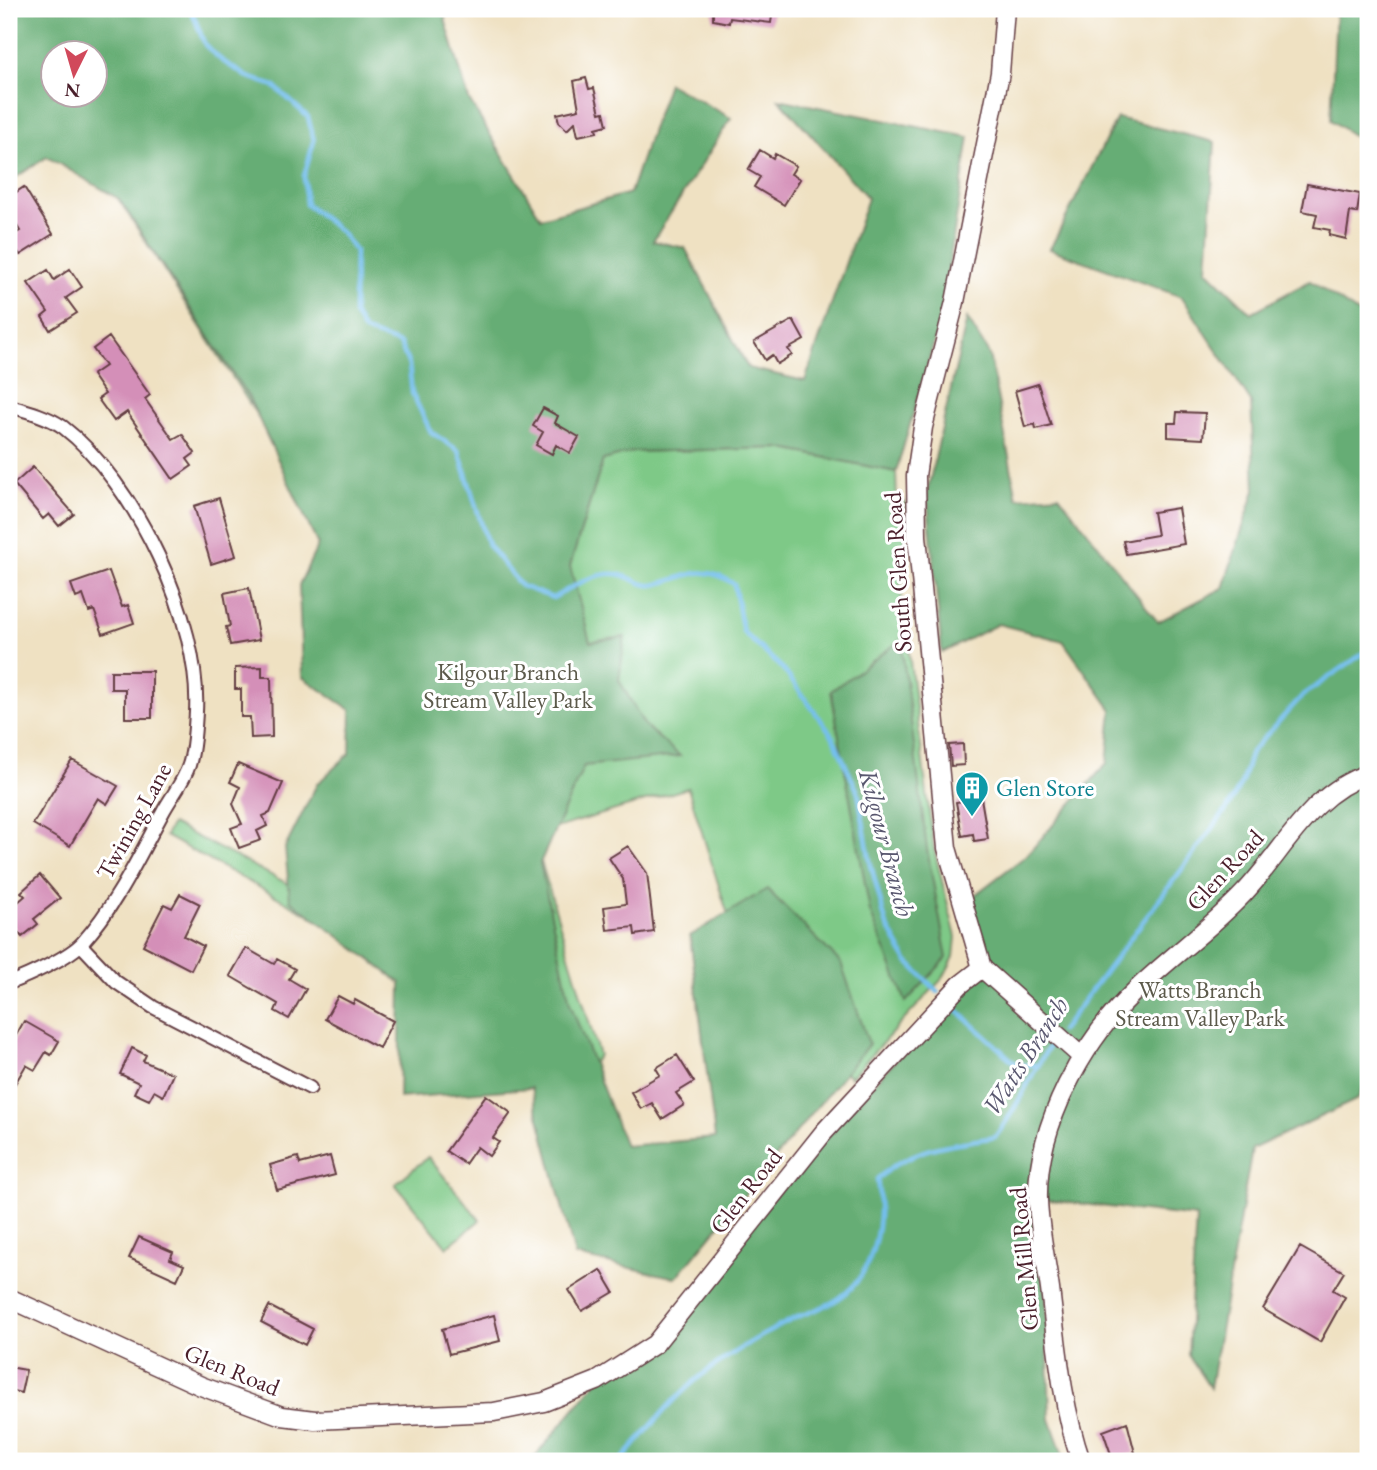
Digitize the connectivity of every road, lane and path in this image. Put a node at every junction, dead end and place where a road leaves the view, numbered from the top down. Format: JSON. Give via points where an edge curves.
{"nodes":[{"id":1,"x":1004,"y":9,"type":"edge"},
{"id":2,"x":9,"y":405,"type":"edge"},
{"id":3,"x":1368,"y":774,"type":"edge"},
{"id":4,"x":81,"y":945,"type":"junction"},
{"id":5,"x":982,"y":968,"type":"junction"},
{"id":6,"x":9,"y":982,"type":"edge"},
{"id":7,"x":1082,"y":1057,"type":"junction"},
{"id":8,"x":310,"y":1088,"type":"dead end"},
{"id":9,"x":9,"y":1298,"type":"edge"},
{"id":10,"x":1081,"y":1461,"type":"edge"}],
"edges":[{"from":1,"to":5,"type":"main road","name":"South Glen Road","via":[[1000,74],[916,476],[917,536],[947,848]]},
{"from":2,"to":4,"type":"street","name":"Twining Lane","via":[[60,425],[111,478],[155,547],[190,650],[197,711],[189,765],[117,897]]},
{"from":3,"to":7,"type":"main road","name":"Glen Road","via":[[1331,792],[1244,893],[1135,992]]},
{"from":4,"to":6,"type":"street","name":"Twining Lane"},
{"from":4,"to":8,"type":"street","via":[[116,982],[153,1007]]},
{"from":5,"to":7,"type":"main road"},
{"from":5,"to":9,"type":"main road","name":"Glen Road","via":[[960,985],[824,1132],[655,1343],[597,1381],[544,1402],[494,1412],[315,1420],[282,1416],[201,1386]]},
{"from":7,"to":10,"type":"main road","name":"Glen Mill Road","via":[[1051,1119],[1038,1199],[1064,1400]]}]}
